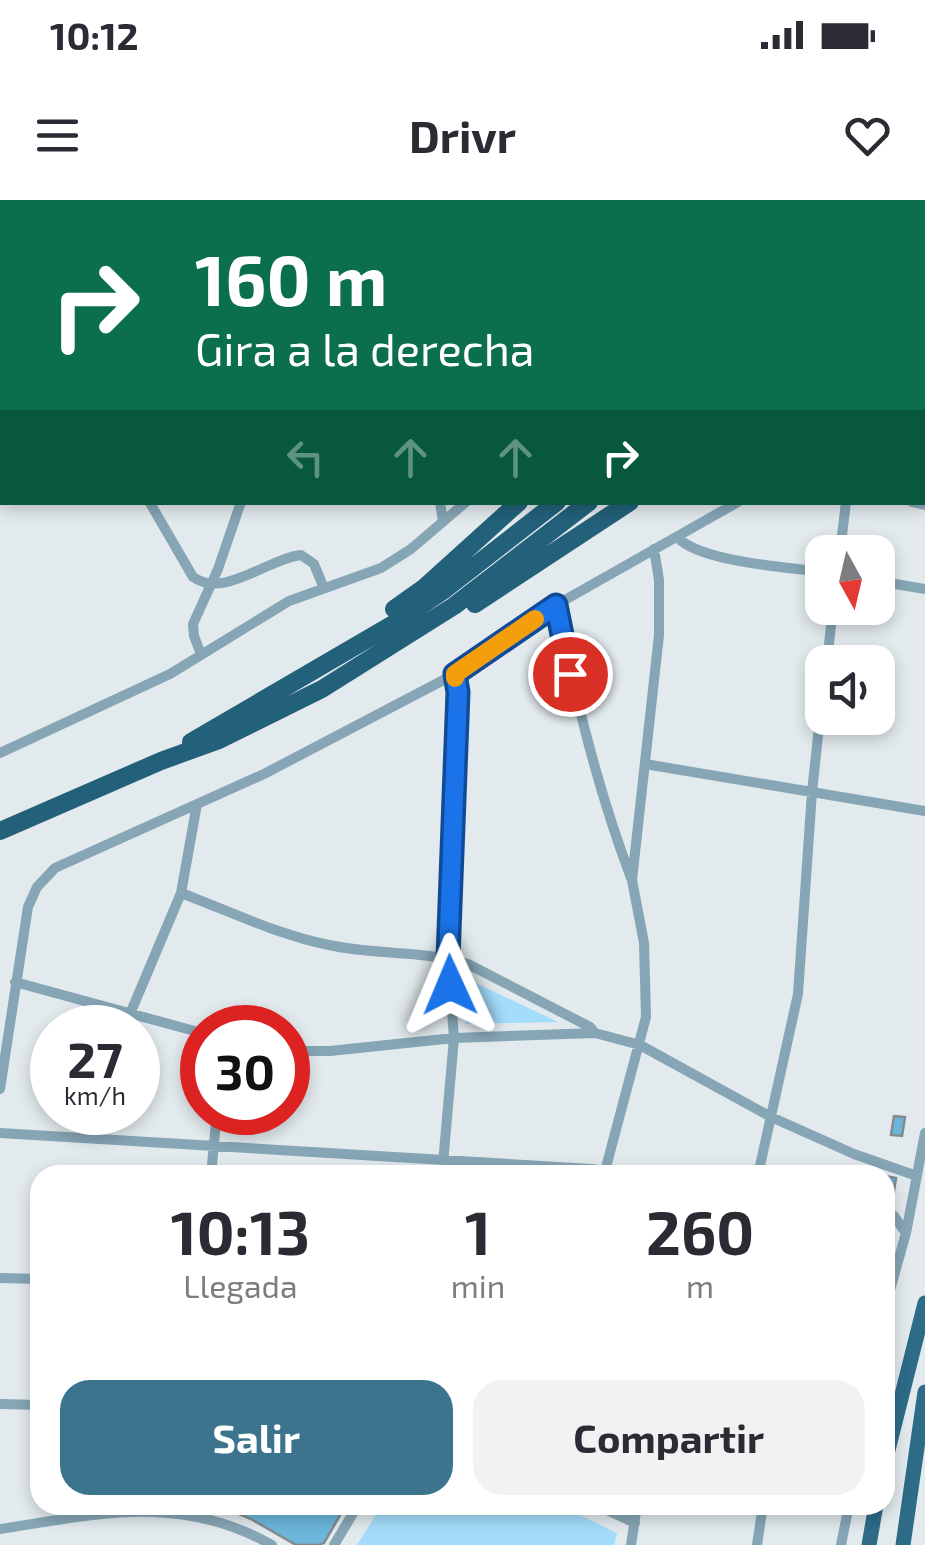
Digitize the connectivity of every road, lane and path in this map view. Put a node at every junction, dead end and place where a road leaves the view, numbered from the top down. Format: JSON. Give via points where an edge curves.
{"nodes":[{"id":1,"x":151,"y":505,"type":"edge"},
{"id":2,"x":240,"y":505,"type":"edge"},
{"id":3,"x":440,"y":505,"type":"edge"},
{"id":4,"x":463,"y":505,"type":"edge"},
{"id":5,"x":516,"y":505,"type":"edge"},
{"id":6,"x":553,"y":505,"type":"edge"},
{"id":7,"x":585,"y":505,"type":"edge"},
{"id":8,"x":625,"y":505,"type":"edge"},
{"id":9,"x":733,"y":505,"type":"edge"},
{"id":10,"x":846,"y":505,"type":"edge"},
{"id":11,"x":443,"y":522,"type":"junction"},
{"id":12,"x":842,"y":535,"type":"edge"},
{"id":13,"x":677,"y":537,"type":"junction"},
{"id":14,"x":654,"y":550,"type":"junction"},
{"id":15,"x":805,"y":569,"type":"edge"},
{"id":16,"x":895,"y":584,"type":"edge"},
{"id":17,"x":210,"y":586,"type":"junction"},
{"id":18,"x":324,"y":586,"type":"junction"},
{"id":19,"x":925,"y":588,"type":"edge"},
{"id":20,"x":556,"y":605,"type":"junction"},
{"id":21,"x":201,"y":654,"type":"junction"},
{"id":22,"x":455,"y":674,"type":"junction"},
{"id":23,"x":322,"y":690,"type":"junction"},
{"id":24,"x":243,"y":712,"type":"junction"},
{"id":25,"x":818,"y":735,"type":"edge"},
{"id":26,"x":0,"y":753,"type":"edge"},
{"id":27,"x":161,"y":760,"type":"junction"},
{"id":28,"x":645,"y":764,"type":"junction"},
{"id":29,"x":812,"y":792,"type":"junction"},
{"id":30,"x":197,"y":804,"type":"junction"},
{"id":31,"x":925,"y":811,"type":"edge"},
{"id":32,"x":0,"y":831,"type":"edge"},
{"id":33,"x":632,"y":880,"type":"junction"},
{"id":34,"x":181,"y":893,"type":"junction"},
{"id":35,"x":448,"y":958,"type":"junction"},
{"id":36,"x":15,"y":982,"type":"junction"},
{"id":37,"x":98,"y":1005,"type":"edge"},
{"id":38,"x":134,"y":1005,"type":"edge"},
{"id":39,"x":595,"y":1034,"type":"junction"},
{"id":40,"x":454,"y":1038,"type":"junction"},
{"id":41,"x":640,"y":1044,"type":"junction"},
{"id":42,"x":310,"y":1051,"type":"edge"},
{"id":43,"x":0,"y":1089,"type":"edge"},
{"id":44,"x":771,"y":1117,"type":"junction"},
{"id":45,"x":0,"y":1133,"type":"edge"},
{"id":46,"x":925,"y":1133,"type":"edge"},
{"id":47,"x":215,"y":1135,"type":"edge"},
{"id":48,"x":214,"y":1147,"type":"junction"},
{"id":49,"x":444,"y":1162,"type":"junction"},
{"id":50,"x":212,"y":1165,"type":"edge"},
{"id":51,"x":444,"y":1165,"type":"edge"},
{"id":52,"x":488,"y":1165,"type":"edge"},
{"id":53,"x":607,"y":1165,"type":"edge"},
{"id":54,"x":760,"y":1165,"type":"edge"},
{"id":55,"x":886,"y":1165,"type":"edge"},
{"id":56,"x":895,"y":1168,"type":"edge"},
{"id":57,"x":917,"y":1176,"type":"junction"},
{"id":58,"x":895,"y":1217,"type":"edge"},
{"id":59,"x":906,"y":1232,"type":"junction"},
{"id":60,"x":895,"y":1272,"type":"edge"},
{"id":61,"x":0,"y":1278,"type":"edge"},
{"id":62,"x":30,"y":1279,"type":"edge"},
{"id":63,"x":925,"y":1304,"type":"edge"},
{"id":64,"x":925,"y":1392,"type":"edge"},
{"id":65,"x":0,"y":1404,"type":"edge"},
{"id":66,"x":30,"y":1405,"type":"edge"},
{"id":67,"x":895,"y":1422,"type":"edge"},
{"id":68,"x":919,"y":1463,"type":"edge"},
{"id":69,"x":83,"y":1515,"type":"edge"},
{"id":70,"x":197,"y":1515,"type":"edge"},
{"id":71,"x":352,"y":1515,"type":"edge"},
{"id":72,"x":618,"y":1515,"type":"edge"},
{"id":73,"x":636,"y":1515,"type":"edge"},
{"id":74,"x":762,"y":1515,"type":"edge"},
{"id":75,"x":847,"y":1515,"type":"edge"},
{"id":76,"x":874,"y":1515,"type":"edge"},
{"id":77,"x":635,"y":1523,"type":"junction"},
{"id":78,"x":0,"y":1529,"type":"edge"},
{"id":79,"x":272,"y":1545,"type":"edge"},
{"id":80,"x":334,"y":1545,"type":"edge"},
{"id":81,"x":631,"y":1545,"type":"edge"},
{"id":82,"x":757,"y":1545,"type":"edge"},
{"id":83,"x":841,"y":1545,"type":"edge"},
{"id":84,"x":868,"y":1545,"type":"edge"},
{"id":85,"x":903,"y":1545,"type":"edge"}],
"edges":[{"from":1,"to":17,"type":"street","via":[[193,577]]},
{"from":2,"to":17,"type":"street"},
{"from":3,"to":11,"type":"street"},
{"from":4,"to":11,"type":"street"},
{"from":5,"to":24,"type":"highway","via":[[426,587]]},
{"from":6,"to":24,"type":"highway","via":[[395,623]]},
{"from":7,"to":23,"type":"highway","via":[[454,606]]},
{"from":8,"to":23,"type":"highway","via":[[470,608]]},
{"from":9,"to":13,"type":"street"},
{"from":10,"to":12,"type":"street"},
{"from":11,"to":18,"type":"street","via":[[381,568]]},
{"from":13,"to":14,"type":"street"},
{"from":13,"to":15,"type":"street","via":[[708,554]]},
{"from":14,"to":20,"type":"street"},
{"from":14,"to":28,"type":"street","via":[[658,635]]},
{"from":16,"to":19,"type":"street"},
{"from":17,"to":18,"type":"street","via":[[301,555],[314,564]]},
{"from":17,"to":21,"type":"street","via":[[193,624]]},
{"from":18,"to":21,"type":"street"},
{"from":20,"to":22,"type":"street"},
{"from":20,"to":33,"type":"street","via":[[586,742]]},
{"from":21,"to":26,"type":"street"},
{"from":22,"to":30,"type":"street"},
{"from":22,"to":35,"type":"street"},
{"from":23,"to":27,"type":"highway"},
{"from":24,"to":27,"type":"highway"},
{"from":25,"to":29,"type":"street"},
{"from":27,"to":32,"type":"highway"},
{"from":28,"to":29,"type":"street"},
{"from":28,"to":33,"type":"street"},
{"from":29,"to":31,"type":"street"},
{"from":29,"to":44,"type":"street","via":[[798,994]]},
{"from":30,"to":34,"type":"street"},
{"from":30,"to":36,"type":"street","via":[[44,876],[28,908]]},
{"from":33,"to":41,"type":"street","via":[[647,992]]},
{"from":34,"to":35,"type":"street","via":[[332,946]]},
{"from":34,"to":38,"type":"street"},
{"from":35,"to":39,"type":"street"},
{"from":35,"to":40,"type":"street"},
{"from":36,"to":37,"type":"street"},
{"from":36,"to":43,"type":"street"},
{"from":39,"to":40,"type":"street"},
{"from":39,"to":41,"type":"street"},
{"from":40,"to":42,"type":"street"},
{"from":40,"to":49,"type":"street"},
{"from":41,"to":44,"type":"street"},
{"from":41,"to":53,"type":"street"},
{"from":44,"to":54,"type":"street"},
{"from":44,"to":55,"type":"street"},
{"from":45,"to":48,"type":"street"},
{"from":46,"to":57,"type":"street"},
{"from":47,"to":48,"type":"street"},
{"from":48,"to":49,"type":"street"},
{"from":48,"to":50,"type":"street"},
{"from":49,"to":51,"type":"street"},
{"from":49,"to":52,"type":"street"},
{"from":56,"to":57,"type":"street"},
{"from":57,"to":59,"type":"street"},
{"from":58,"to":59,"type":"street"},
{"from":59,"to":60,"type":"street"},
{"from":61,"to":62,"type":"street"},
{"from":63,"to":67,"type":"main road"},
{"from":64,"to":68,"type":"main road"},
{"from":65,"to":66,"type":"street"},
{"from":68,"to":85,"type":"main road"},
{"from":69,"to":78,"type":"street"},
{"from":70,"to":79,"type":"street"},
{"from":71,"to":80,"type":"street"},
{"from":72,"to":77,"type":"street"},
{"from":73,"to":77,"type":"street"},
{"from":74,"to":82,"type":"street"},
{"from":75,"to":83,"type":"street"},
{"from":76,"to":84,"type":"main road"},
{"from":77,"to":81,"type":"street"}]}
